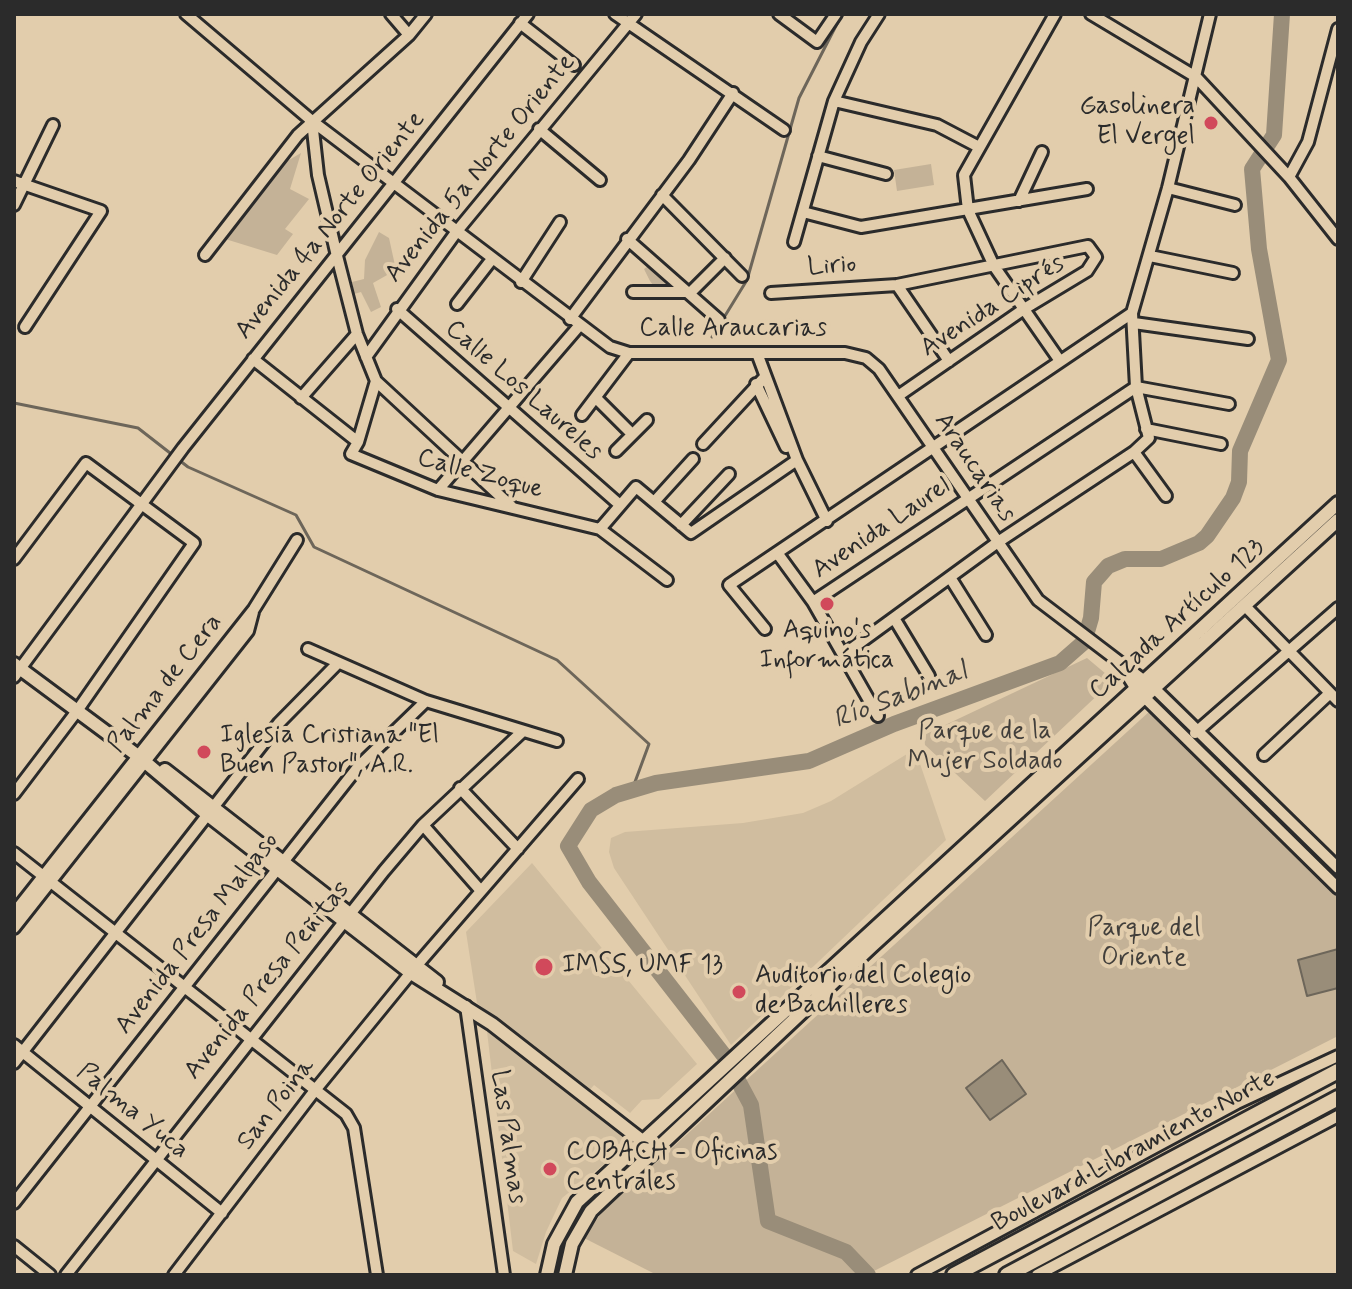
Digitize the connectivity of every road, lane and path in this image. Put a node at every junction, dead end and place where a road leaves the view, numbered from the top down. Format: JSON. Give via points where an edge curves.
{"nodes":[{"id":1,"x":186,"y":14,"type":"edge"},
{"id":2,"x":391,"y":14,"type":"edge"},
{"id":3,"x":426,"y":14,"type":"edge"},
{"id":4,"x":615,"y":14,"type":"edge"},
{"id":5,"x":636,"y":14,"type":"edge"},
{"id":6,"x":779,"y":14,"type":"edge"},
{"id":7,"x":836,"y":14,"type":"edge"},
{"id":8,"x":879,"y":14,"type":"edge"},
{"id":9,"x":1055,"y":14,"type":"edge"},
{"id":10,"x":1091,"y":14,"type":"edge"},
{"id":11,"x":1210,"y":14,"type":"edge"},
{"id":12,"x":524,"y":18,"type":"edge"},
{"id":13,"x":628,"y":24,"type":"junction"},
{"id":14,"x":1338,"y":29,"type":"edge"},
{"id":15,"x":409,"y":35,"type":"junction"},
{"id":16,"x":574,"y":65,"type":"dead end"},
{"id":17,"x":1196,"y":77,"type":"junction"},
{"id":18,"x":733,"y":93,"type":"junction"},
{"id":19,"x":834,"y":101,"type":"junction"},
{"id":20,"x":312,"y":121,"type":"junction"},
{"id":21,"x":53,"y":125,"type":"dead end"},
{"id":22,"x":539,"y":129,"type":"junction"},
{"id":23,"x":784,"y":130,"type":"dead end"},
{"id":24,"x":979,"y":147,"type":"junction"},
{"id":25,"x":1042,"y":152,"type":"dead end"},
{"id":26,"x":818,"y":156,"type":"junction"},
{"id":27,"x":1285,"y":172,"type":"junction"},
{"id":28,"x":886,"y":174,"type":"dead end"},
{"id":29,"x":600,"y":180,"type":"dead end"},
{"id":30,"x":14,"y":181,"type":"edge"},
{"id":31,"x":393,"y":183,"type":"junction"},
{"id":32,"x":26,"y":187,"type":"junction"},
{"id":33,"x":1168,"y":188,"type":"junction"},
{"id":34,"x":1087,"y":189,"type":"dead end"},
{"id":35,"x":662,"y":195,"type":"junction"},
{"id":36,"x":1019,"y":201,"type":"junction"},
{"id":37,"x":14,"y":205,"type":"edge"},
{"id":38,"x":1235,"y":205,"type":"dead end"},
{"id":39,"x":968,"y":210,"type":"junction"},
{"id":40,"x":803,"y":212,"type":"junction"},
{"id":41,"x":560,"y":222,"type":"dead end"},
{"id":42,"x":457,"y":231,"type":"junction"},
{"id":43,"x":627,"y":239,"type":"junction"},
{"id":44,"x":1338,"y":239,"type":"edge"},
{"id":45,"x":794,"y":242,"type":"dead end"},
{"id":46,"x":1088,"y":246,"type":"joint"},
{"id":47,"x":205,"y":255,"type":"dead end"},
{"id":48,"x":337,"y":256,"type":"junction"},
{"id":49,"x":1150,"y":256,"type":"junction"},
{"id":50,"x":725,"y":258,"type":"junction"},
{"id":51,"x":492,"y":259,"type":"junction"},
{"id":52,"x":994,"y":266,"type":"junction"},
{"id":53,"x":1233,"y":273,"type":"dead end"},
{"id":54,"x":742,"y":276,"type":"dead end"},
{"id":55,"x":521,"y":282,"type":"junction"},
{"id":56,"x":897,"y":285,"type":"junction"},
{"id":57,"x":633,"y":292,"type":"dead end"},
{"id":58,"x":691,"y":292,"type":"junction"},
{"id":59,"x":771,"y":293,"type":"dead end"},
{"id":60,"x":457,"y":304,"type":"dead end"},
{"id":61,"x":397,"y":309,"type":"junction"},
{"id":62,"x":1024,"y":309,"type":"junction"},
{"id":63,"x":1133,"y":318,"type":"junction"},
{"id":64,"x":719,"y":320,"type":"dead end"},
{"id":65,"x":574,"y":323,"type":"junction"},
{"id":66,"x":25,"y":327,"type":"dead end"},
{"id":67,"x":357,"y":334,"type":"junction"},
{"id":68,"x":1248,"y":339,"type":"dead end"},
{"id":69,"x":629,"y":353,"type":"junction"},
{"id":70,"x":757,"y":353,"type":"junction"},
{"id":71,"x":845,"y":353,"type":"joint"},
{"id":72,"x":366,"y":357,"type":"junction"},
{"id":73,"x":253,"y":359,"type":"junction"},
{"id":74,"x":949,"y":361,"type":"junction"},
{"id":75,"x":1060,"y":361,"type":"junction"},
{"id":76,"x":376,"y":381,"type":"junction"},
{"id":77,"x":760,"y":381,"type":"junction"},
{"id":78,"x":1136,"y":387,"type":"junction"},
{"id":79,"x":898,"y":396,"type":"junction"},
{"id":80,"x":301,"y":398,"type":"junction"},
{"id":81,"x":597,"y":399,"type":"junction"},
{"id":82,"x":1229,"y":404,"type":"dead end"},
{"id":83,"x":509,"y":409,"type":"junction"},
{"id":84,"x":582,"y":415,"type":"dead end"},
{"id":85,"x":647,"y":420,"type":"dead end"},
{"id":86,"x":632,"y":434,"type":"junction"},
{"id":87,"x":1148,"y":434,"type":"junction"},
{"id":88,"x":358,"y":442,"type":"junction"},
{"id":89,"x":703,"y":444,"type":"dead end"},
{"id":90,"x":1221,"y":444,"type":"dead end"},
{"id":91,"x":934,"y":446,"type":"junction"},
{"id":92,"x":616,"y":451,"type":"dead end"},
{"id":93,"x":1134,"y":452,"type":"junction"},
{"id":94,"x":693,"y":459,"type":"dead end"},
{"id":95,"x":462,"y":461,"type":"junction"},
{"id":96,"x":796,"y":462,"type":"junction"},
{"id":97,"x":729,"y":474,"type":"dead end"},
{"id":98,"x":438,"y":490,"type":"junction"},
{"id":99,"x":968,"y":496,"type":"junction"},
{"id":100,"x":1166,"y":496,"type":"dead end"},
{"id":101,"x":654,"y":502,"type":"junction"},
{"id":102,"x":142,"y":503,"type":"junction"},
{"id":103,"x":1338,"y":503,"type":"edge"},
{"id":104,"x":620,"y":505,"type":"junction"},
{"id":105,"x":513,"y":508,"type":"junction"},
{"id":106,"x":1338,"y":520,"type":"edge"},
{"id":107,"x":827,"y":521,"type":"junction"},
{"id":108,"x":681,"y":525,"type":"junction"},
{"id":109,"x":600,"y":529,"type":"junction"},
{"id":110,"x":297,"y":540,"type":"dead end"},
{"id":111,"x":998,"y":542,"type":"junction"},
{"id":112,"x":778,"y":554,"type":"junction"},
{"id":113,"x":14,"y":559,"type":"edge"},
{"id":114,"x":951,"y":579,"type":"junction"},
{"id":115,"x":667,"y":580,"type":"dead end"},
{"id":116,"x":813,"y":602,"type":"junction"},
{"id":117,"x":1244,"y":605,"type":"junction"},
{"id":118,"x":1338,"y":608,"type":"edge"},
{"id":119,"x":894,"y":618,"type":"junction"},
{"id":120,"x":765,"y":629,"type":"dead end"},
{"id":121,"x":986,"y":635,"type":"dead end"},
{"id":122,"x":308,"y":649,"type":"dead end"},
{"id":123,"x":1288,"y":654,"type":"junction"},
{"id":124,"x":843,"y":655,"type":"junction"},
{"id":125,"x":338,"y":663,"type":"junction"},
{"id":126,"x":16,"y":670,"type":"edge"},
{"id":127,"x":929,"y":676,"type":"dead end"},
{"id":128,"x":1145,"y":689,"type":"junction"},
{"id":129,"x":1334,"y":697,"type":"edge"},
{"id":130,"x":426,"y":701,"type":"junction"},
{"id":131,"x":77,"y":711,"type":"junction"},
{"id":132,"x":878,"y":716,"type":"dead end"},
{"id":133,"x":1199,"y":730,"type":"junction"},
{"id":134,"x":523,"y":731,"type":"junction"},
{"id":135,"x":1188,"y":739,"type":"junction"},
{"id":136,"x":557,"y":741,"type":"dead end"},
{"id":137,"x":1264,"y":755,"type":"dead end"},
{"id":138,"x":144,"y":759,"type":"junction"},
{"id":139,"x":578,"y":779,"type":"dead end"},
{"id":140,"x":460,"y":788,"type":"junction"},
{"id":141,"x":14,"y":794,"type":"edge"},
{"id":142,"x":212,"y":811,"type":"junction"},
{"id":143,"x":423,"y":825,"type":"junction"},
{"id":144,"x":518,"y":849,"type":"junction"},
{"id":145,"x":14,"y":853,"type":"edge"},
{"id":146,"x":278,"y":864,"type":"junction"},
{"id":147,"x":1338,"y":868,"type":"edge"},
{"id":148,"x":48,"y":878,"type":"junction"},
{"id":149,"x":1338,"y":888,"type":"edge"},
{"id":150,"x":481,"y":891,"type":"junction"},
{"id":151,"x":14,"y":913,"type":"edge"},
{"id":152,"x":348,"y":918,"type":"junction"},
{"id":153,"x":14,"y":928,"type":"edge"},
{"id":154,"x":116,"y":934,"type":"junction"},
{"id":155,"x":414,"y":968,"type":"junction"},
{"id":156,"x":187,"y":987,"type":"junction"},
{"id":157,"x":466,"y":1006,"type":"junction"},
{"id":158,"x":251,"y":1038,"type":"junction"},
{"id":159,"x":18,"y":1049,"type":"edge"},
{"id":160,"x":1338,"y":1056,"type":"edge"},
{"id":161,"x":14,"y":1063,"type":"edge"},
{"id":162,"x":1338,"y":1071,"type":"edge"},
{"id":163,"x":1290,"y":1078,"type":"junction"},
{"id":164,"x":316,"y":1089,"type":"junction"},
{"id":165,"x":1287,"y":1097,"type":"junction"},
{"id":166,"x":1338,"y":1098,"type":"edge"},
{"id":167,"x":91,"y":1107,"type":"junction"},
{"id":168,"x":1338,"y":1116,"type":"edge"},
{"id":169,"x":644,"y":1141,"type":"junction"},
{"id":170,"x":656,"y":1151,"type":"junction"},
{"id":171,"x":156,"y":1159,"type":"junction"},
{"id":172,"x":14,"y":1203,"type":"edge"},
{"id":173,"x":222,"y":1213,"type":"junction"},
{"id":174,"x":572,"y":1244,"type":"junction"},
{"id":175,"x":14,"y":1246,"type":"edge"},
{"id":176,"x":50,"y":1275,"type":"edge"},
{"id":177,"x":66,"y":1275,"type":"edge"},
{"id":178,"x":174,"y":1275,"type":"edge"},
{"id":179,"x":377,"y":1275,"type":"edge"},
{"id":180,"x":504,"y":1275,"type":"edge"},
{"id":181,"x":547,"y":1275,"type":"edge"},
{"id":182,"x":558,"y":1275,"type":"edge"},
{"id":183,"x":565,"y":1275,"type":"edge"},
{"id":184,"x":917,"y":1275,"type":"edge"},
{"id":185,"x":954,"y":1275,"type":"edge"},
{"id":186,"x":1007,"y":1275,"type":"edge"},
{"id":187,"x":1037,"y":1275,"type":"edge"}],
"edges":[{"from":1,"to":20,"type":"street"},
{"from":2,"to":15,"type":"street"},
{"from":3,"to":15,"type":"street"},
{"from":4,"to":13,"type":"street"},
{"from":5,"to":13,"type":"street","name":"Avenida 5a Norte Oriente"},
{"from":6,"to":7,"type":"street","via":[[817,42]]},
{"from":8,"to":19,"type":"street"},
{"from":9,"to":24,"type":"street"},
{"from":10,"to":17,"type":"street"},
{"from":11,"to":17,"type":"street"},
{"from":12,"to":16,"type":"street"},
{"from":12,"to":31,"type":"street","name":"Avenida 4a Norte Oriente"},
{"from":13,"to":18,"type":"street"},
{"from":13,"to":22,"type":"street","name":"Avenida 5a Norte Oriente"},
{"from":14,"to":27,"type":"street","via":[[1308,142]]},
{"from":15,"to":20,"type":"street"},
{"from":17,"to":27,"type":"street"},
{"from":17,"to":33,"type":"street"},
{"from":18,"to":23,"type":"street"},
{"from":18,"to":35,"type":"street"},
{"from":19,"to":24,"type":"street","via":[[937,125]]},
{"from":19,"to":26,"type":"street"},
{"from":20,"to":31,"type":"street"},
{"from":20,"to":47,"type":"street"},
{"from":20,"to":48,"type":"street"},
{"from":21,"to":32,"type":"street"},
{"from":22,"to":29,"type":"street"},
{"from":22,"to":42,"type":"street","name":"Avenida 5a Norte Oriente"},
{"from":24,"to":39,"type":"street","via":[[964,175]]},
{"from":25,"to":36,"type":"street"},
{"from":26,"to":28,"type":"street"},
{"from":26,"to":40,"type":"street"},
{"from":27,"to":44,"type":"street"},
{"from":30,"to":32,"type":"street"},
{"from":31,"to":42,"type":"street"},
{"from":31,"to":48,"type":"street","name":"Avenida 4a Norte Oriente"},
{"from":32,"to":37,"type":"street"},
{"from":32,"to":66,"type":"street","via":[[101,211]]},
{"from":33,"to":38,"type":"street"},
{"from":33,"to":49,"type":"street"},
{"from":34,"to":36,"type":"street"},
{"from":35,"to":43,"type":"street"},
{"from":35,"to":50,"type":"street"},
{"from":36,"to":39,"type":"street"},
{"from":39,"to":40,"type":"street","via":[[861,227]]},
{"from":39,"to":52,"type":"street"},
{"from":40,"to":45,"type":"street"},
{"from":41,"to":55,"type":"street"},
{"from":42,"to":51,"type":"street"},
{"from":42,"to":61,"type":"street","name":"Avenida 5a Norte Oriente"},
{"from":43,"to":58,"type":"street"},
{"from":43,"to":65,"type":"street"},
{"from":46,"to":52,"type":"street","name":"Lirio"},
{"from":46,"to":62,"type":"street","name":"Avenida Ciprés","via":[[1096,257],[1087,271]]},
{"from":48,"to":67,"type":"street"},
{"from":48,"to":73,"type":"street","name":"Avenida 4a Norte Oriente"},
{"from":49,"to":53,"type":"street"},
{"from":49,"to":63,"type":"street"},
{"from":50,"to":54,"type":"street"},
{"from":50,"to":58,"type":"street"},
{"from":51,"to":55,"type":"street"},
{"from":51,"to":60,"type":"street"},
{"from":52,"to":56,"type":"street","name":"Lirio"},
{"from":52,"to":62,"type":"street"},
{"from":55,"to":65,"type":"street"},
{"from":56,"to":59,"type":"street","name":"Lirio"},
{"from":56,"to":74,"type":"street"},
{"from":57,"to":58,"type":"street"},
{"from":58,"to":64,"type":"street"},
{"from":61,"to":72,"type":"street","name":"Avenida 5a Norte Oriente"},
{"from":61,"to":83,"type":"street","name":"Calle Los Laureles"},
{"from":62,"to":74,"type":"street","name":"Avenida Ciprés"},
{"from":62,"to":75,"type":"street"},
{"from":63,"to":68,"type":"street"},
{"from":63,"to":75,"type":"street"},
{"from":63,"to":78,"type":"street"},
{"from":65,"to":69,"type":"street","name":"Calle Araucarias"},
{"from":65,"to":83,"type":"street"},
{"from":67,"to":72,"type":"street"},
{"from":67,"to":80,"type":"street"},
{"from":69,"to":70,"type":"street","name":"Calle Araucarias"},
{"from":69,"to":81,"type":"street"},
{"from":70,"to":71,"type":"street","name":"Calle Araucarias"},
{"from":70,"to":77,"type":"street"},
{"from":71,"to":79,"type":"street","name":"Araucarias","via":[[866,358]]},
{"from":72,"to":76,"type":"street"},
{"from":73,"to":80,"type":"street"},
{"from":73,"to":102,"type":"street","name":"Avenida 4a Norte Oriente"},
{"from":74,"to":79,"type":"street","name":"Avenida Ciprés"},
{"from":75,"to":91,"type":"street"},
{"from":76,"to":88,"type":"street"},
{"from":76,"to":95,"type":"street"},
{"from":77,"to":89,"type":"street"},
{"from":77,"to":96,"type":"street"},
{"from":78,"to":82,"type":"street"},
{"from":78,"to":87,"type":"street"},
{"from":78,"to":99,"type":"street","name":"Avenida Laurel"},
{"from":79,"to":91,"type":"street","name":"Araucarias"},
{"from":80,"to":88,"type":"street"},
{"from":81,"to":84,"type":"street"},
{"from":81,"to":86,"type":"street"},
{"from":83,"to":95,"type":"street"},
{"from":83,"to":104,"type":"street","name":"Calle Los Laureles"},
{"from":85,"to":86,"type":"street"},
{"from":86,"to":92,"type":"street"},
{"from":87,"to":90,"type":"street"},
{"from":87,"to":93,"type":"street"},
{"from":88,"to":98,"type":"street","name":"Calle Zoque","via":[[351,454]]},
{"from":91,"to":99,"type":"street","name":"Araucarias"},
{"from":91,"to":107,"type":"street"},
{"from":93,"to":100,"type":"street"},
{"from":93,"to":111,"type":"street"},
{"from":94,"to":101,"type":"street"},
{"from":95,"to":98,"type":"street"},
{"from":95,"to":105,"type":"street"},
{"from":96,"to":107,"type":"street"},
{"from":96,"to":108,"type":"street","via":[[691,533]]},
{"from":97,"to":108,"type":"street"},
{"from":98,"to":105,"type":"street","name":"Calle Zoque"},
{"from":99,"to":111,"type":"street","name":"Araucarias"},
{"from":99,"to":116,"type":"street","name":"Avenida Laurel"},
{"from":101,"to":104,"type":"street","via":[[636,487]]},
{"from":101,"to":108,"type":"street"},
{"from":102,"to":113,"type":"street","via":[[86,463]]},
{"from":102,"to":126,"type":"street","name":"Avenida 4a Norte Oriente"},
{"from":102,"to":131,"type":"street","via":[[194,543]]},
{"from":103,"to":128,"type":"main road","name":"Calzada Artículo 123"},
{"from":104,"to":109,"type":"street"},
{"from":105,"to":109,"type":"street","name":"Calle Zoque"},
{"from":106,"to":117,"type":"main road","name":"Calzada Artículo 123"},
{"from":107,"to":112,"type":"street"},
{"from":109,"to":115,"type":"street"},
{"from":110,"to":138,"type":"street","name":"Palma de Cera","via":[[254,609]]},
{"from":111,"to":114,"type":"street"},
{"from":111,"to":128,"type":"street","name":"Araucarias","via":[[1038,600]]},
{"from":112,"to":116,"type":"street"},
{"from":112,"to":120,"type":"street","via":[[729,585]]},
{"from":114,"to":119,"type":"street"},
{"from":114,"to":121,"type":"street"},
{"from":116,"to":124,"type":"street"},
{"from":117,"to":123,"type":"street"},
{"from":117,"to":128,"type":"main road","name":"Calzada Artículo 123"},
{"from":118,"to":123,"type":"street"},
{"from":119,"to":124,"type":"street"},
{"from":119,"to":127,"type":"street"},
{"from":122,"to":125,"type":"street"},
{"from":123,"to":129,"type":"street"},
{"from":123,"to":133,"type":"street"},
{"from":124,"to":132,"type":"street"},
{"from":125,"to":130,"type":"street"},
{"from":125,"to":142,"type":"street","via":[[279,723]]},
{"from":126,"to":131,"type":"main road"},
{"from":128,"to":133,"type":"street"},
{"from":128,"to":135,"type":"street"},
{"from":128,"to":169,"type":"main road","name":"Calzada Artículo 123"},
{"from":128,"to":170,"type":"main road","name":"Calzada Artículo 123"},
{"from":129,"to":137,"type":"street"},
{"from":130,"to":134,"type":"street"},
{"from":130,"to":146,"type":"street","name":"Avenida Presa Malpaso","via":[[358,767]]},
{"from":131,"to":138,"type":"main road"},
{"from":131,"to":141,"type":"street"},
{"from":133,"to":135,"type":"street"},
{"from":133,"to":147,"type":"street"},
{"from":134,"to":136,"type":"street"},
{"from":134,"to":140,"type":"street","name":"Avenida Presa Peñitas"},
{"from":135,"to":149,"type":"street"},
{"from":138,"to":142,"type":"main road"},
{"from":138,"to":148,"type":"street","name":"Palma de Cera"},
{"from":139,"to":144,"type":"street","name":"San Poina"},
{"from":140,"to":143,"type":"street","name":"Avenida Presa Peñitas"},
{"from":140,"to":144,"type":"street"},
{"from":142,"to":146,"type":"main road"},
{"from":142,"to":154,"type":"street"},
{"from":143,"to":150,"type":"street"},
{"from":143,"to":152,"type":"street","name":"Avenida Presa Peñitas"},
{"from":144,"to":150,"type":"street","name":"San Poina"},
{"from":145,"to":148,"type":"street"},
{"from":146,"to":152,"type":"main road"},
{"from":146,"to":156,"type":"street","name":"Avenida Presa Malpaso"},
{"from":148,"to":151,"type":"street","name":"Palma de Cera"},
{"from":148,"to":153,"type":"street","name":"Palma de Cera"},
{"from":148,"to":154,"type":"street"},
{"from":150,"to":155,"type":"street","name":"San Poina"},
{"from":152,"to":155,"type":"main road"},
{"from":152,"to":158,"type":"street","name":"Avenida Presa Peñitas"},
{"from":154,"to":156,"type":"street"},
{"from":154,"to":159,"type":"street"},
{"from":155,"to":157,"type":"main road"},
{"from":155,"to":164,"type":"street","name":"San Poina"},
{"from":156,"to":158,"type":"street"},
{"from":156,"to":167,"type":"street","name":"Avenida Presa Malpaso"},
{"from":157,"to":169,"type":"main road"},
{"from":157,"to":180,"type":"street","name":"Las Palmas"},
{"from":158,"to":164,"type":"street"},
{"from":158,"to":171,"type":"street","name":"Avenida Presa Peñitas"},
{"from":159,"to":161,"type":"street"},
{"from":159,"to":167,"type":"street","name":"Palma Yuca"},
{"from":160,"to":163,"type":"street"},
{"from":162,"to":165,"type":"highway","name":"Boulevard Libramiento Norte"},
{"from":163,"to":165,"type":"highway"},
{"from":163,"to":184,"type":"street"},
{"from":164,"to":173,"type":"street","name":"San Poina"},
{"from":164,"to":179,"type":"street","via":[[346,1114],[354,1128]]},
{"from":165,"to":185,"type":"highway","name":"Boulevard Libramiento Norte"},
{"from":166,"to":186,"type":"highway","name":"Boulevard Libramiento Norte"},
{"from":167,"to":171,"type":"street","name":"Palma Yuca"},
{"from":167,"to":172,"type":"street","name":"Avenida Presa Malpaso"},
{"from":168,"to":187,"type":"street"},
{"from":169,"to":170,"type":"main road"},
{"from":169,"to":181,"type":"main road","name":"Calzada Artículo 123","via":[[570,1211]]},
{"from":170,"to":174,"type":"main road","name":"Calzada Artículo 123","via":[[591,1211]]},
{"from":171,"to":173,"type":"street","name":"Palma Yuca"},
{"from":171,"to":177,"type":"street","name":"Avenida Presa Peñitas"},
{"from":173,"to":178,"type":"street","name":"San Poina"},
{"from":174,"to":182,"type":"main road"},
{"from":174,"to":183,"type":"main road","name":"Calzada Artículo 123"},
{"from":175,"to":176,"type":"street"}]}
